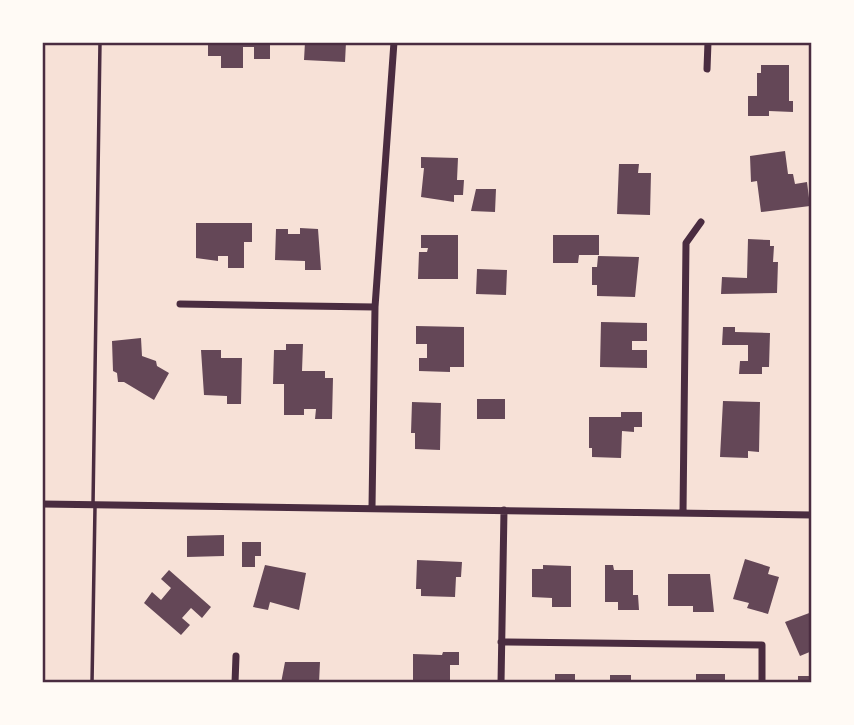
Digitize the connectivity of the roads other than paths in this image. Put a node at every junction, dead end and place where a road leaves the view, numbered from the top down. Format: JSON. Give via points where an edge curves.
{"nodes":[{"id":1,"x":100,"y":42,"type":"edge"},
{"id":2,"x":394,"y":42,"type":"edge"},
{"id":3,"x":708,"y":42,"type":"edge"},
{"id":4,"x":707,"y":69,"type":"dead end"},
{"id":5,"x":701,"y":222,"type":"dead end"},
{"id":6,"x":180,"y":304,"type":"dead end"},
{"id":7,"x":375,"y":307,"type":"junction"},
{"id":8,"x":42,"y":504,"type":"edge"},
{"id":9,"x":94,"y":505,"type":"junction"},
{"id":10,"x":372,"y":507,"type":"junction"},
{"id":11,"x":504,"y":510,"type":"junction"},
{"id":12,"x":683,"y":513,"type":"junction"},
{"id":13,"x":812,"y":515,"type":"edge"},
{"id":14,"x":501,"y":642,"type":"junction"},
{"id":15,"x":236,"y":656,"type":"dead end"},
{"id":16,"x":92,"y":683,"type":"edge"},
{"id":17,"x":235,"y":683,"type":"edge"},
{"id":18,"x":501,"y":683,"type":"edge"},
{"id":19,"x":762,"y":683,"type":"edge"}],
"edges":[{"from":1,"to":9,"type":"lane"},
{"from":2,"to":7,"type":"street"},
{"from":3,"to":4,"type":"street"},
{"from":5,"to":12,"type":"street","via":[[687,243]]},
{"from":6,"to":7,"type":"street"},
{"from":7,"to":10,"type":"street"},
{"from":8,"to":9,"type":"street"},
{"from":9,"to":10,"type":"street"},
{"from":9,"to":16,"type":"lane"},
{"from":10,"to":11,"type":"street"},
{"from":11,"to":12,"type":"street"},
{"from":11,"to":14,"type":"street"},
{"from":12,"to":13,"type":"street"},
{"from":14,"to":18,"type":"street"},
{"from":14,"to":19,"type":"street","via":[[762,645]]},
{"from":15,"to":17,"type":"street"}]}
